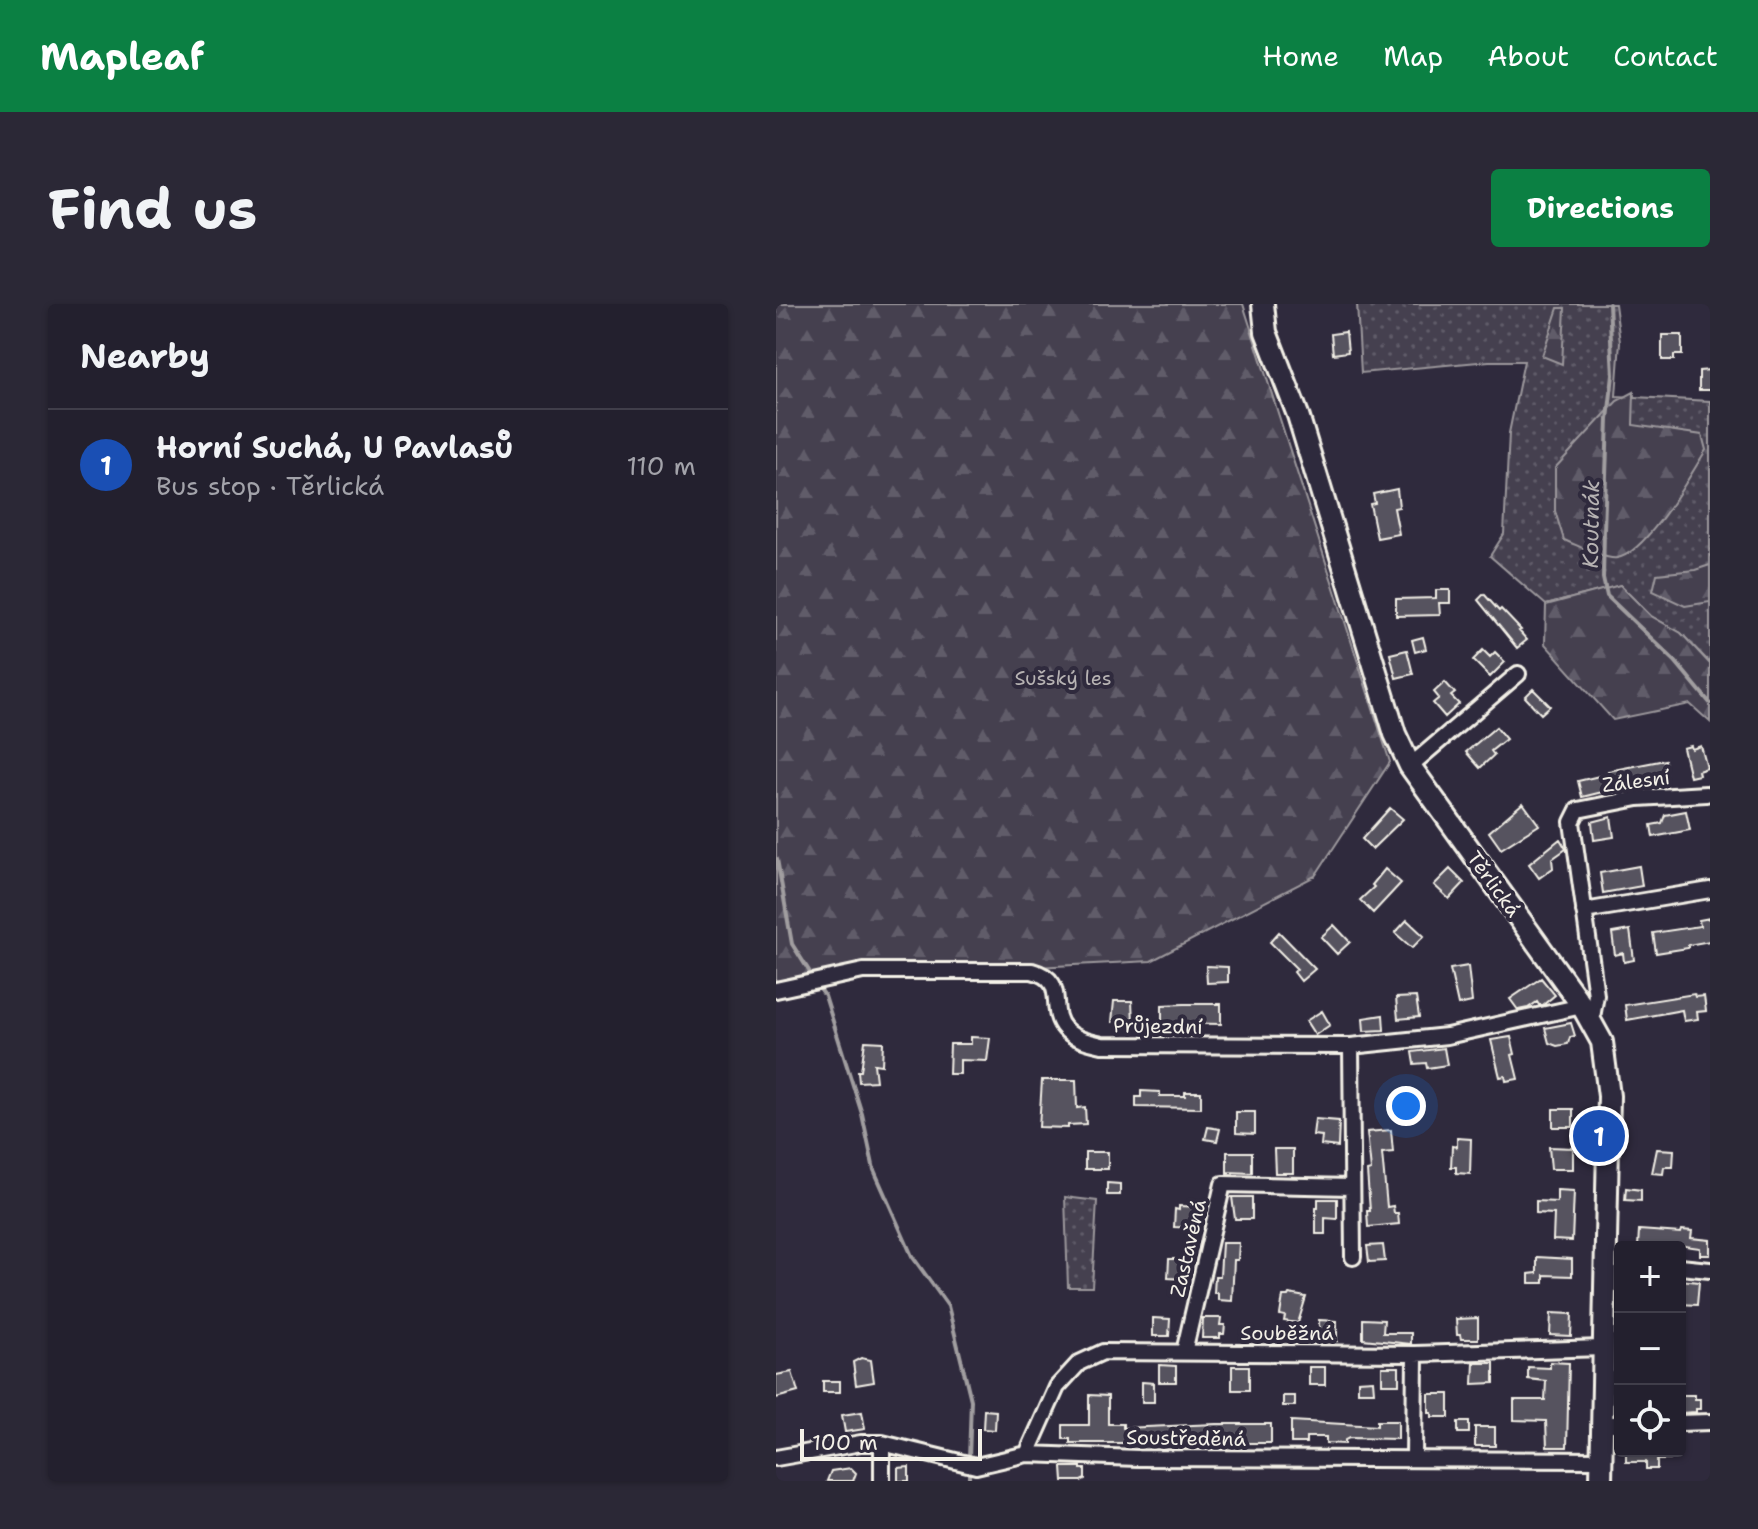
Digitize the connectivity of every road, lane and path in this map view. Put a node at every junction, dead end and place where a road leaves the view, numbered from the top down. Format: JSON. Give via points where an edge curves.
{"nodes":[{"id":1,"x":1263,"y":304,"type":"edge"},
{"id":2,"x":1518,"y":674,"type":"dead end"},
{"id":3,"x":1410,"y":766,"type":"junction"},
{"id":4,"x":1706,"y":794,"type":"dead end"},
{"id":5,"x":1710,"y":890,"type":"edge"},
{"id":6,"x":1584,"y":911,"type":"junction"},
{"id":7,"x":776,"y":990,"type":"edge"},
{"id":8,"x":1586,"y":1014,"type":"junction"},
{"id":9,"x":1351,"y":1046,"type":"junction"},
{"id":10,"x":1351,"y":1187,"type":"junction"},
{"id":11,"x":1353,"y":1257,"type":"dead end"},
{"id":12,"x":1612,"y":1260,"type":"edge"},
{"id":13,"x":1686,"y":1268,"type":"edge"},
{"id":14,"x":1710,"y":1270,"type":"edge"},
{"id":15,"x":1603,"y":1348,"type":"junction"},
{"id":16,"x":1184,"y":1352,"type":"junction"},
{"id":17,"x":1415,"y":1354,"type":"junction"},
{"id":18,"x":1710,"y":1422,"type":"edge"},
{"id":19,"x":1686,"y":1423,"type":"edge"},
{"id":20,"x":1611,"y":1424,"type":"edge"},
{"id":21,"x":882,"y":1443,"type":"junction"},
{"id":22,"x":1027,"y":1454,"type":"junction"},
{"id":23,"x":776,"y":1458,"type":"edge"},
{"id":24,"x":1414,"y":1459,"type":"junction"},
{"id":25,"x":1602,"y":1471,"type":"edge"},
{"id":26,"x":882,"y":1481,"type":"edge"}],
"edges":[{"from":1,"to":3,"type":"main road","name":"Těrlická","via":[[1266,332],[1298,415],[1395,734]]},
{"from":2,"to":3,"type":"street"},
{"from":3,"to":8,"type":"main road","name":"Těrlická"},
{"from":4,"to":6,"type":"street","name":"Zálesní","via":[[1638,798],[1578,810],[1572,822]]},
{"from":5,"to":6,"type":"street"},
{"from":6,"to":8,"type":"street","name":"Zálesní","via":[[1596,995]]},
{"from":7,"to":9,"type":"street","name":"Průjezdní","via":[[863,971],[1032,971],[1052,983],[1065,1029],[1102,1045]]},
{"from":8,"to":9,"type":"street","name":"Průjezdní"},
{"from":8,"to":12,"type":"main road","name":"Těrlická","via":[[1602,1042],[1609,1096]]},
{"from":9,"to":10,"type":"street"},
{"from":10,"to":11,"type":"street"},
{"from":10,"to":16,"type":"street","name":"Zastavěná","via":[[1223,1184]]},
{"from":12,"to":15,"type":"main road","name":"Těrlická"},
{"from":13,"to":14,"type":"street"},
{"from":15,"to":17,"type":"street","name":"Souběžná"},
{"from":15,"to":20,"type":"main road","name":"Těrlická"},
{"from":16,"to":17,"type":"street","name":"Souběžná"},
{"from":16,"to":22,"type":"street","name":"Souběžná","via":[[1103,1352],[1079,1363],[1057,1387]]},
{"from":17,"to":24,"type":"street"},
{"from":18,"to":19,"type":"street"},
{"from":20,"to":25,"type":"main road","name":"Těrlická"},
{"from":21,"to":22,"type":"street","name":"Soustředěná","via":[[976,1466]]},
{"from":21,"to":23,"type":"street","name":"Soustředěná"},
{"from":21,"to":26,"type":"street"},
{"from":22,"to":24,"type":"street","name":"Soustředěná"},
{"from":24,"to":25,"type":"street","name":"Soustředěná"}]}
